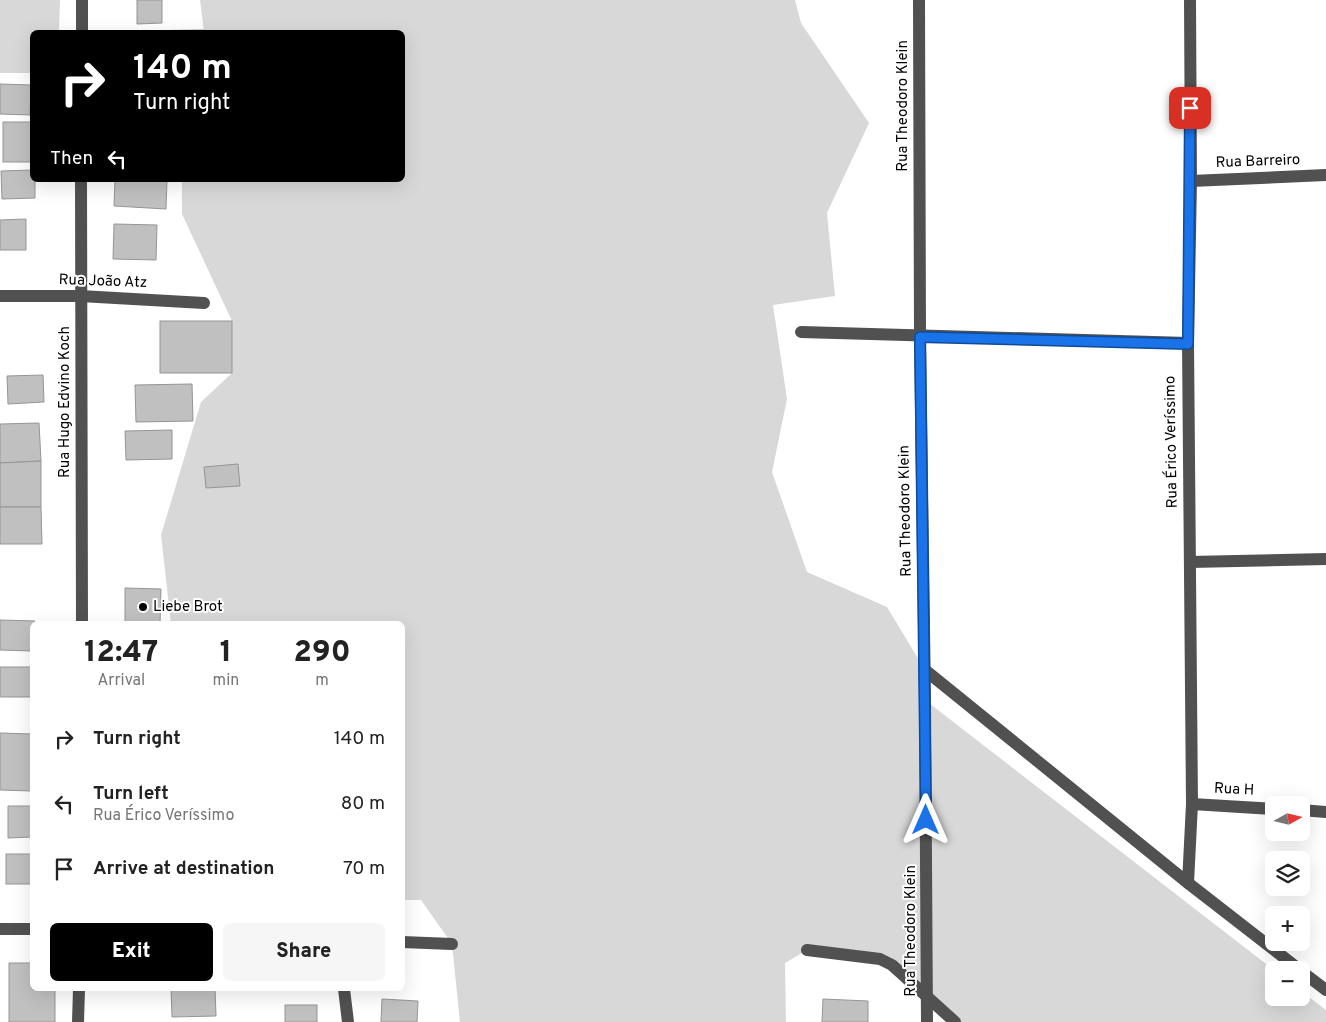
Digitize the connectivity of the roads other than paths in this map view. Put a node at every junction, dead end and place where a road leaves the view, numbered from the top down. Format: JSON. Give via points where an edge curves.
{"nodes":[{"id":1,"x":82,"y":0,"type":"edge"},
{"id":2,"x":920,"y":0,"type":"edge"},
{"id":3,"x":1190,"y":0,"type":"edge"},
{"id":4,"x":82,"y":30,"type":"edge"},
{"id":5,"x":1326,"y":175,"type":"edge"},
{"id":6,"x":1190,"y":181,"type":"junction"},
{"id":7,"x":81,"y":182,"type":"edge"},
{"id":8,"x":0,"y":296,"type":"edge"},
{"id":9,"x":80,"y":296,"type":"junction"},
{"id":10,"x":204,"y":303,"type":"dead end"},
{"id":11,"x":801,"y":332,"type":"dead end"},
{"id":12,"x":920,"y":337,"type":"junction"},
{"id":13,"x":1188,"y":344,"type":"junction"},
{"id":14,"x":1326,"y":559,"type":"edge"},
{"id":15,"x":1190,"y":562,"type":"junction"},
{"id":16,"x":82,"y":621,"type":"edge"},
{"id":17,"x":925,"y":670,"type":"junction"},
{"id":18,"x":1192,"y":804,"type":"junction"},
{"id":19,"x":1265,"y":808,"type":"edge"},
{"id":20,"x":1310,"y":811,"type":"edge"},
{"id":21,"x":1326,"y":812,"type":"edge"},
{"id":22,"x":1188,"y":883,"type":"junction"},
{"id":23,"x":0,"y":929,"type":"edge"},
{"id":24,"x":30,"y":929,"type":"edge"},
{"id":25,"x":405,"y":942,"type":"edge"},
{"id":26,"x":452,"y":944,"type":"dead end"},
{"id":27,"x":807,"y":950,"type":"dead end"},
{"id":28,"x":1287,"y":961,"type":"edge"},
{"id":29,"x":1310,"y":978,"type":"edge"},
{"id":30,"x":1326,"y":990,"type":"edge"},
{"id":31,"x":80,"y":991,"type":"edge"},
{"id":32,"x":344,"y":991,"type":"edge"},
{"id":33,"x":928,"y":999,"type":"junction"},
{"id":34,"x":78,"y":1022,"type":"edge"},
{"id":35,"x":348,"y":1022,"type":"edge"},
{"id":36,"x":927,"y":1022,"type":"edge"},
{"id":37,"x":955,"y":1022,"type":"edge"}],
"edges":[{"from":1,"to":4,"type":"street"},
{"from":2,"to":12,"type":"street","name":"Rua Theodoro Klein"},
{"from":3,"to":6,"type":"street","name":"Rua Érico Veríssimo"},
{"from":5,"to":6,"type":"street","name":"Rua Barreiro"},
{"from":6,"to":13,"type":"street","name":"Rua Érico Veríssimo"},
{"from":7,"to":9,"type":"street","name":"Rua Hugo Edvino Koch"},
{"from":8,"to":9,"type":"street","name":"Rua João Atz"},
{"from":9,"to":10,"type":"street","name":"Rua João Atz"},
{"from":9,"to":16,"type":"street","name":"Rua Hugo Edvino Koch"},
{"from":11,"to":12,"type":"street"},
{"from":12,"to":13,"type":"street"},
{"from":12,"to":17,"type":"street","name":"Rua Theodoro Klein"},
{"from":13,"to":15,"type":"street","name":"Rua Érico Veríssimo"},
{"from":14,"to":15,"type":"street"},
{"from":15,"to":18,"type":"street","name":"Rua Érico Veríssimo"},
{"from":17,"to":22,"type":"street"},
{"from":17,"to":33,"type":"street","name":"Rua Theodoro Klein"},
{"from":18,"to":19,"type":"street","name":"Rua H"},
{"from":18,"to":22,"type":"street","name":"Rua Érico Veríssimo"},
{"from":20,"to":21,"type":"street"},
{"from":22,"to":28,"type":"street"},
{"from":23,"to":24,"type":"street"},
{"from":25,"to":26,"type":"street"},
{"from":27,"to":33,"type":"street","via":[[880,959],[892,965]]},
{"from":29,"to":30,"type":"street"},
{"from":31,"to":34,"type":"street"},
{"from":32,"to":35,"type":"street"},
{"from":33,"to":36,"type":"street","name":"Rua Theodoro Klein"},
{"from":33,"to":37,"type":"street"}]}
